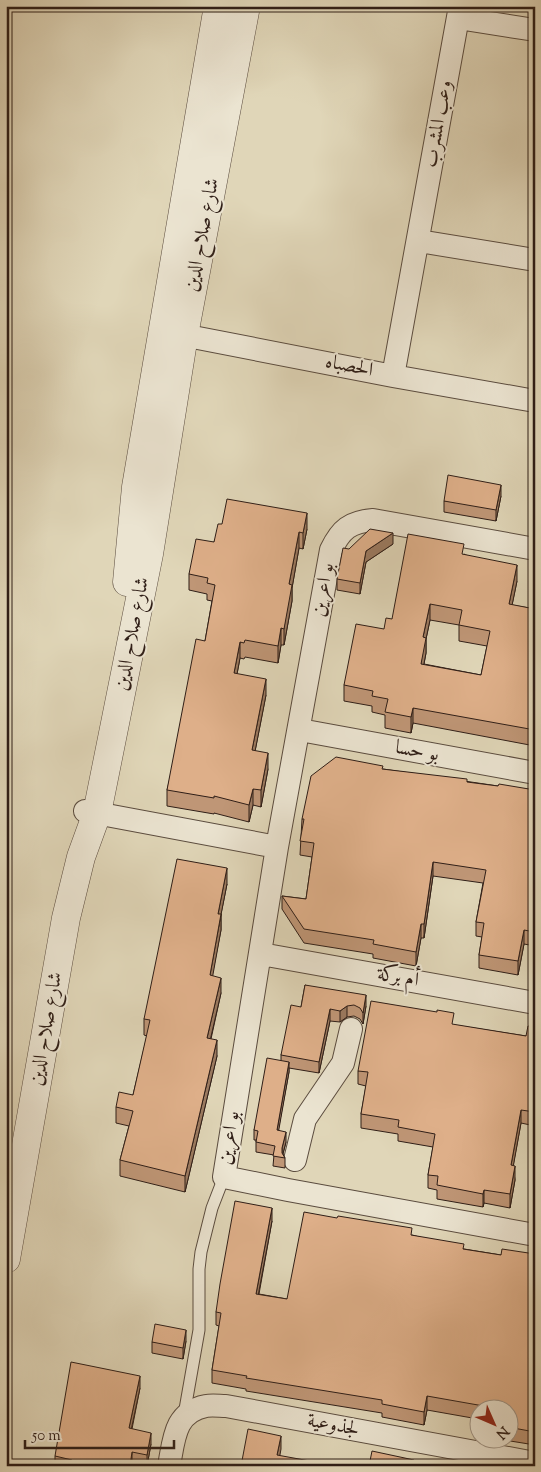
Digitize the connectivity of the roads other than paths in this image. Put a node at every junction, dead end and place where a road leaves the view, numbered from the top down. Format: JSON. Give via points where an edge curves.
{"nodes":[{"id":1,"x":218,"y":6,"type":"edge"},
{"id":2,"x":246,"y":6,"type":"edge"},
{"id":3,"x":459,"y":12,"type":"edge"},
{"id":4,"x":535,"y":30,"type":"edge"},
{"id":5,"x":418,"y":241,"type":"junction"},
{"id":6,"x":535,"y":260,"type":"edge"},
{"id":7,"x":174,"y":333,"type":"junction"},
{"id":8,"x":393,"y":376,"type":"junction"},
{"id":9,"x":535,"y":401,"type":"edge"},
{"id":10,"x":535,"y":549,"type":"edge"},
{"id":11,"x":300,"y":730,"type":"junction"},
{"id":12,"x":535,"y":773,"type":"edge"},
{"id":13,"x":91,"y":812,"type":"junction"},
{"id":14,"x":277,"y":847,"type":"junction"},
{"id":15,"x":261,"y":954,"type":"junction"},
{"id":16,"x":535,"y":1003,"type":"edge"},
{"id":17,"x":351,"y":1029,"type":"dead end"},
{"id":18,"x":6,"y":1157,"type":"edge"},
{"id":19,"x":292,"y":1173,"type":"junction"},
{"id":20,"x":224,"y":1177,"type":"junction"},
{"id":21,"x":535,"y":1234,"type":"edge"},
{"id":22,"x":6,"y":1259,"type":"edge"},
{"id":23,"x":184,"y":1416,"type":"junction"},
{"id":24,"x":535,"y":1463,"type":"edge"},
{"id":25,"x":169,"y":1466,"type":"edge"}],
"edges":[{"from":1,"to":7,"type":"street","name":"شارع صلاح الدين"},
{"from":2,"to":7,"type":"street","name":"شارع صلاح الدين"},
{"from":3,"to":4,"type":"street"},
{"from":3,"to":5,"type":"street","name":"وعب المشرب"},
{"from":5,"to":6,"type":"street"},
{"from":5,"to":8,"type":"street","name":"وعب المشرب"},
{"from":7,"to":8,"type":"street","name":"الحصباه"},
{"from":7,"to":13,"type":"street","name":"شارع صلاح الدين","via":[[149,554]]},
{"from":8,"to":9,"type":"street","name":"الحصباه"},
{"from":10,"to":11,"type":"street","name":"بو اعرين","via":[[373,520],[347,527],[331,550]]},
{"from":11,"to":12,"type":"street","name":"بو حسا"},
{"from":11,"to":14,"type":"street","name":"بو اعرين"},
{"from":13,"to":14,"type":"street"},
{"from":13,"to":18,"type":"street","name":"شارع صلاح الدين","via":[[62,865],[48,917]]},
{"from":13,"to":22,"type":"street","name":"شارع صلاح الدين","via":[[68,910]]},
{"from":14,"to":15,"type":"street","name":"بو اعرين"},
{"from":15,"to":16,"type":"street","name":"أم بركة"},
{"from":15,"to":20,"type":"street","name":"بو اعرين"},
{"from":17,"to":19,"type":"street","via":[[340,1068],[305,1119]]},
{"from":19,"to":20,"type":"street","name":"بو اعرين"},
{"from":19,"to":21,"type":"street","name":"بو اعرين"},
{"from":20,"to":23,"type":"lane","via":[[201,1252],[199,1330]]},
{"from":23,"to":24,"type":"street","name":"لجذوعية","via":[[205,1406],[226,1406]]},
{"from":23,"to":25,"type":"street","via":[[176,1429]]}]}
